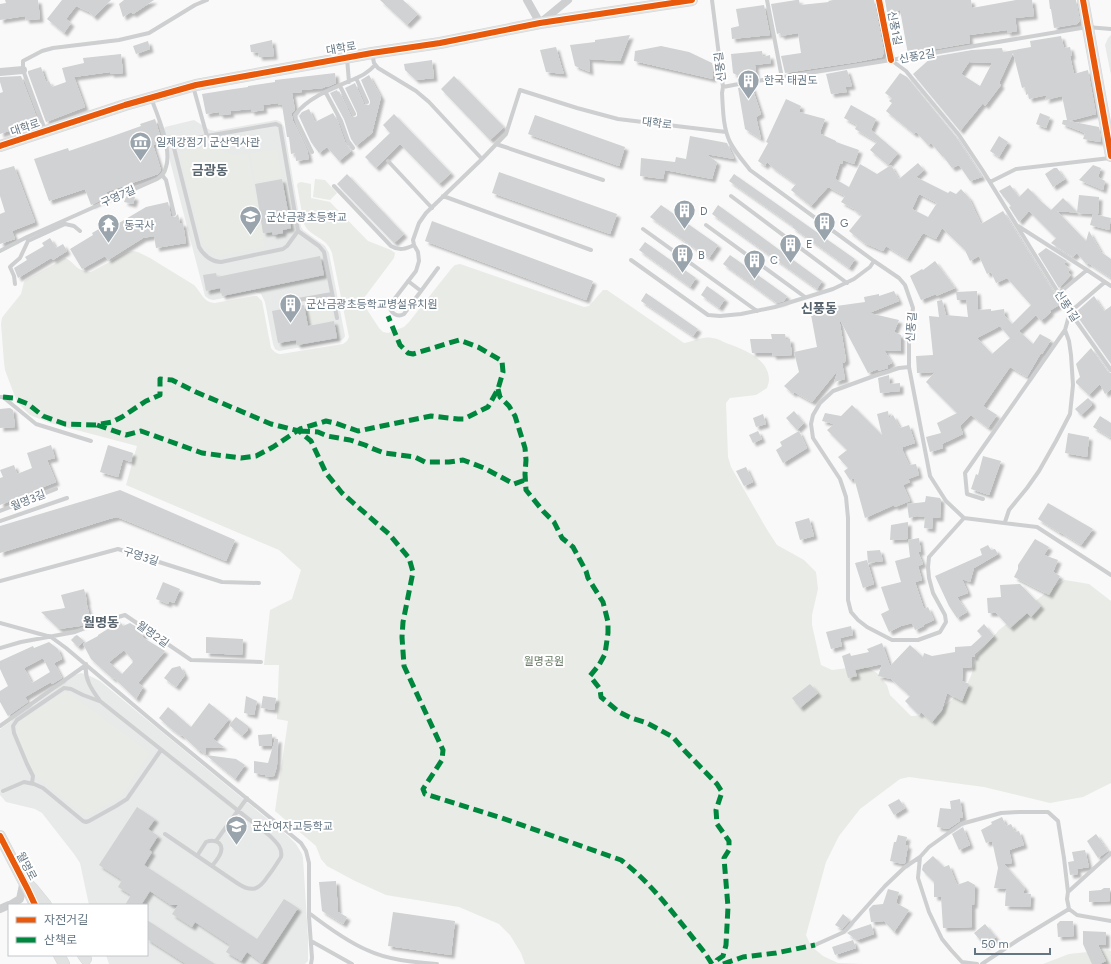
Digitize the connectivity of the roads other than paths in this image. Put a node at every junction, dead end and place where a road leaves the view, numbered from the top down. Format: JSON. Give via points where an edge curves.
{"nodes":[{"id":1,"x":207,"y":0,"type":"edge"},
{"id":2,"x":527,"y":0,"type":"edge"},
{"id":3,"x":568,"y":0,"type":"edge"},
{"id":4,"x":692,"y":0,"type":"edge"},
{"id":5,"x":712,"y":0,"type":"edge"},
{"id":6,"x":767,"y":0,"type":"edge"},
{"id":7,"x":879,"y":0,"type":"edge"},
{"id":8,"x":1083,"y":0,"type":"edge"},
{"id":9,"x":540,"y":23,"type":"junction"},
{"id":10,"x":1087,"y":27,"type":"junction"},
{"id":11,"x":1111,"y":29,"type":"edge"},
{"id":12,"x":372,"y":53,"type":"junction"},
{"id":13,"x":346,"y":58,"type":"junction"},
{"id":14,"x":891,"y":60,"type":"junction"},
{"id":15,"x":375,"y":65,"type":"junction"},
{"id":16,"x":23,"y":70,"type":"junction"},
{"id":17,"x":0,"y":72,"type":"edge"},
{"id":18,"x":356,"y":78,"type":"junction"},
{"id":19,"x":782,"y":78,"type":"junction"},
{"id":20,"x":349,"y":82,"type":"junction"},
{"id":21,"x":193,"y":86,"type":"junction"},
{"id":22,"x":340,"y":86,"type":"junction"},
{"id":23,"x":723,"y":87,"type":"junction"},
{"id":24,"x":326,"y":93,"type":"junction"},
{"id":25,"x":151,"y":98,"type":"junction"},
{"id":26,"x":367,"y":102,"type":"dead end"},
{"id":27,"x":354,"y":114,"type":"dead end"},
{"id":28,"x":45,"y":130,"type":"junction"},
{"id":29,"x":726,"y":132,"type":"junction"},
{"id":30,"x":207,"y":136,"type":"junction"},
{"id":31,"x":496,"y":144,"type":"junction"},
{"id":32,"x":0,"y":146,"type":"edge"},
{"id":33,"x":353,"y":148,"type":"dead end"},
{"id":34,"x":312,"y":152,"type":"dead end"},
{"id":35,"x":1111,"y":157,"type":"edge"},
{"id":36,"x":482,"y":159,"type":"junction"},
{"id":37,"x":388,"y":161,"type":"dead end"},
{"id":38,"x":162,"y":175,"type":"junction"},
{"id":39,"x":603,"y":180,"type":"dead end"},
{"id":40,"x":990,"y":182,"type":"junction"},
{"id":41,"x":334,"y":186,"type":"dead end"},
{"id":42,"x":443,"y":196,"type":"junction"},
{"id":43,"x":731,"y":196,"type":"dead end"},
{"id":44,"x":432,"y":208,"type":"junction"},
{"id":45,"x":174,"y":214,"type":"dead end"},
{"id":46,"x":706,"y":224,"type":"dead end"},
{"id":47,"x":1016,"y":225,"type":"junction"},
{"id":48,"x":643,"y":229,"type":"dead end"},
{"id":49,"x":80,"y":231,"type":"dead end"},
{"id":50,"x":298,"y":232,"type":"junction"},
{"id":51,"x":28,"y":239,"type":"junction"},
{"id":52,"x":414,"y":245,"type":"junction"},
{"id":53,"x":591,"y":250,"type":"dead end"},
{"id":54,"x":0,"y":251,"type":"edge"},
{"id":55,"x":630,"y":260,"type":"dead end"},
{"id":56,"x":874,"y":261,"type":"junction"},
{"id":57,"x":438,"y":268,"type":"dead end"},
{"id":58,"x":1086,"y":270,"type":"junction"},
{"id":59,"x":408,"y":281,"type":"junction"},
{"id":60,"x":1105,"y":282,"type":"junction"},
{"id":61,"x":847,"y":283,"type":"junction"},
{"id":62,"x":15,"y":284,"type":"dead end"},
{"id":63,"x":1111,"y":286,"type":"edge"},
{"id":64,"x":421,"y":291,"type":"junction"},
{"id":65,"x":1058,"y":293,"type":"junction"},
{"id":66,"x":332,"y":294,"type":"junction"},
{"id":67,"x":805,"y":297,"type":"junction"},
{"id":68,"x":298,"y":300,"type":"dead end"},
{"id":69,"x":757,"y":311,"type":"junction"},
{"id":70,"x":1070,"y":312,"type":"junction"},
{"id":71,"x":337,"y":318,"type":"dead end"},
{"id":72,"x":1065,"y":330,"type":"junction"},
{"id":73,"x":909,"y":367,"type":"junction"},
{"id":74,"x":1111,"y":370,"type":"edge"},
{"id":75,"x":0,"y":397,"type":"edge"},
{"id":76,"x":91,"y":441,"type":"dead end"},
{"id":77,"x":56,"y":489,"type":"dead end"},
{"id":78,"x":67,"y":498,"type":"dead end"},
{"id":79,"x":982,"y":499,"type":"dead end"},
{"id":80,"x":0,"y":511,"type":"edge"},
{"id":81,"x":964,"y":518,"type":"junction"},
{"id":82,"x":0,"y":521,"type":"edge"},
{"id":83,"x":1005,"y":522,"type":"junction"},
{"id":84,"x":1111,"y":575,"type":"edge"},
{"id":85,"x":0,"y":581,"type":"edge"},
{"id":86,"x":259,"y":583,"type":"dead end"},
{"id":87,"x":0,"y":623,"type":"edge"},
{"id":88,"x":51,"y":637,"type":"junction"},
{"id":89,"x":0,"y":648,"type":"edge"},
{"id":90,"x":261,"y":662,"type":"dead end"},
{"id":91,"x":86,"y":664,"type":"junction"},
{"id":92,"x":100,"y":701,"type":"junction"},
{"id":93,"x":0,"y":726,"type":"edge"},
{"id":94,"x":161,"y":750,"type":"junction"},
{"id":95,"x":32,"y":783,"type":"junction"},
{"id":96,"x":3,"y":791,"type":"dead end"},
{"id":97,"x":246,"y":798,"type":"junction"},
{"id":98,"x":238,"y":810,"type":"junction"},
{"id":99,"x":165,"y":834,"type":"dead end"},
{"id":100,"x":0,"y":836,"type":"edge"},
{"id":101,"x":216,"y":841,"type":"junction"},
{"id":102,"x":1111,"y":853,"type":"edge"},
{"id":103,"x":197,"y":856,"type":"junction"},
{"id":104,"x":920,"y":856,"type":"junction"},
{"id":105,"x":212,"y":866,"type":"junction"},
{"id":106,"x":24,"y":880,"type":"junction"},
{"id":107,"x":1068,"y":892,"type":"junction"},
{"id":108,"x":12,"y":904,"type":"edge"},
{"id":109,"x":35,"y":904,"type":"edge"},
{"id":110,"x":45,"y":904,"type":"edge"},
{"id":111,"x":1069,"y":908,"type":"junction"},
{"id":112,"x":309,"y":913,"type":"junction"},
{"id":113,"x":1111,"y":921,"type":"edge"},
{"id":114,"x":311,"y":941,"type":"junction"},
{"id":115,"x":816,"y":945,"type":"dead end"},
{"id":116,"x":311,"y":964,"type":"edge"},
{"id":117,"x":352,"y":964,"type":"edge"},
{"id":118,"x":436,"y":964,"type":"edge"},
{"id":119,"x":977,"y":964,"type":"edge"},
{"id":120,"x":982,"y":964,"type":"edge"}],
"edges":[{"from":1,"to":16,"type":"lane","via":[[149,32],[119,40],[42,51],[23,61]]},
{"from":2,"to":9,"type":"street"},
{"from":3,"to":9,"type":"street"},
{"from":4,"to":9,"type":"street","name":"대학로"},
{"from":5,"to":23,"type":"lane","name":"신풍길"},
{"from":6,"to":19,"type":"lane"},
{"from":7,"to":14,"type":"street","name":"신풍1길"},
{"from":8,"to":10,"type":"street"},
{"from":9,"to":12,"type":"street","name":"대학로","via":[[440,43]]},
{"from":10,"to":11,"type":"lane","name":"신풍2길"},
{"from":10,"to":14,"type":"lane","name":"신풍2길"},
{"from":10,"to":35,"type":"street"},
{"from":12,"to":13,"type":"street","name":"대학로"},
{"from":12,"to":15,"type":"lane"},
{"from":13,"to":20,"type":"lane"},
{"from":13,"to":21,"type":"street","name":"대학로"},
{"from":14,"to":19,"type":"lane","name":"신풍2길"},
{"from":14,"to":40,"type":"lane","name":"신풍1길","via":[[906,71],[959,134]]},
{"from":15,"to":18,"type":"lane","via":[[366,74]]},
{"from":15,"to":36,"type":"lane","via":[[429,102]]},
{"from":16,"to":17,"type":"street"},
{"from":16,"to":28,"type":"lane"},
{"from":18,"to":20,"type":"lane"},
{"from":18,"to":26,"type":"lane"},
{"from":19,"to":23,"type":"lane","name":"신풍2길"},
{"from":20,"to":22,"type":"lane"},
{"from":21,"to":25,"type":"street","name":"대학로"},
{"from":21,"to":30,"type":"lane"},
{"from":22,"to":24,"type":"lane"},
{"from":22,"to":27,"type":"lane"},
{"from":23,"to":29,"type":"lane","name":"신풍길"},
{"from":24,"to":33,"type":"lane"},
{"from":24,"to":34,"type":"lane","via":[[305,105],[295,115]]},
{"from":25,"to":28,"type":"street","name":"대학로"},
{"from":25,"to":38,"type":"lane","via":[[167,150],[166,167]]},
{"from":28,"to":32,"type":"street","name":"대학로"},
{"from":29,"to":31,"type":"lane","name":"대학로","via":[[618,118],[520,90],[506,134]]},
{"from":29,"to":56,"type":"lane","name":"신풍길","via":[[730,143],[750,170]]},
{"from":30,"to":50,"type":"lane","via":[[276,124],[280,126]]},
{"from":30,"to":50,"type":"lane","via":[[179,143],[174,148],[201,251],[217,262],[249,257],[283,249]]},
{"from":31,"to":36,"type":"lane"},
{"from":31,"to":39,"type":"lane"},
{"from":35,"to":40,"type":"lane","via":[[1016,169]]},
{"from":36,"to":42,"type":"lane"},
{"from":37,"to":44,"type":"lane"},
{"from":38,"to":45,"type":"lane","via":[[166,180]]},
{"from":38,"to":51,"type":"lane","name":"구영7길"},
{"from":40,"to":47,"type":"lane","name":"신풍1길"},
{"from":41,"to":52,"type":"lane","via":[[391,246],[402,250]]},
{"from":42,"to":44,"type":"lane"},
{"from":42,"to":53,"type":"lane"},
{"from":43,"to":61,"type":"lane"},
{"from":44,"to":52,"type":"lane","via":[[419,223],[413,240]]},
{"from":46,"to":67,"type":"lane"},
{"from":47,"to":58,"type":"lane"},
{"from":47,"to":65,"type":"lane","name":"신풍1길"},
{"from":48,"to":69,"type":"lane"},
{"from":49,"to":51,"type":"lane","via":[[66,224]]},
{"from":50,"to":66,"type":"lane","via":[[324,252]]},
{"from":51,"to":54,"type":"lane","name":"구영7길"},
{"from":51,"to":62,"type":"lane","via":[[20,258],[10,267]]},
{"from":52,"to":59,"type":"lane","via":[[419,261],[416,271]]},
{"from":55,"to":69,"type":"lane","via":[[708,315]]},
{"from":56,"to":61,"type":"lane","via":[[862,274]]},
{"from":56,"to":73,"type":"lane","name":"신풍길","via":[[905,284],[913,308]]},
{"from":57,"to":64,"type":"lane"},
{"from":58,"to":60,"type":"lane"},
{"from":58,"to":65,"type":"lane"},
{"from":59,"to":64,"type":"lane"},
{"from":59,"to":64,"type":"lane","via":[[389,306],[393,313],[398,316],[404,314]]},
{"from":60,"to":63,"type":"lane"},
{"from":60,"to":70,"type":"lane"},
{"from":61,"to":67,"type":"lane"},
{"from":65,"to":70,"type":"lane","name":"신풍1길"},
{"from":66,"to":68,"type":"lane"},
{"from":66,"to":71,"type":"lane"},
{"from":67,"to":69,"type":"lane"},
{"from":70,"to":72,"type":"lane"},
{"from":70,"to":74,"type":"lane","name":"신풍1길"},
{"from":72,"to":79,"type":"lane","via":[[965,473],[967,494]]},
{"from":72,"to":83,"type":"lane","via":[[1069,341],[1073,385],[1070,414],[1039,471],[1009,510]]},
{"from":73,"to":81,"type":"lane","name":"신풍길","via":[[930,476],[946,501]]},
{"from":73,"to":81,"type":"lane","via":[[899,368],[833,391],[820,403],[811,424],[813,438],[840,479],[846,497],[848,600],[851,612],[858,620],[892,640],[918,640],[940,632],[946,622],[945,615],[933,594],[929,578],[929,557]]},
{"from":75,"to":76,"type":"lane","via":[[36,424]]},
{"from":77,"to":80,"type":"lane","name":"월명3길"},
{"from":78,"to":82,"type":"lane"},
{"from":81,"to":83,"type":"lane"},
{"from":83,"to":84,"type":"lane","via":[[1037,527]]},
{"from":85,"to":86,"type":"lane","name":"구영3길","via":[[118,548],[222,582]]},
{"from":87,"to":88,"type":"lane"},
{"from":88,"to":89,"type":"lane","name":"월명2길"},
{"from":88,"to":90,"type":"lane","name":"월명2길","via":[[75,632],[125,614],[191,660]]},
{"from":88,"to":91,"type":"lane"},
{"from":91,"to":92,"type":"lane","via":[[87,679]]},
{"from":91,"to":93,"type":"lane"},
{"from":91,"to":97,"type":"lane"},
{"from":92,"to":94,"type":"lane"},
{"from":92,"to":95,"type":"lane","via":[[64,688],[17,720],[13,726],[14,733],[33,776]]},
{"from":94,"to":95,"type":"lane","via":[[127,799],[86,822],[43,788]]},
{"from":94,"to":98,"type":"lane"},
{"from":95,"to":96,"type":"lane","via":[[24,782]]},
{"from":97,"to":98,"type":"lane"},
{"from":97,"to":112,"type":"lane","via":[[305,847],[309,863]]},
{"from":98,"to":101,"type":"lane"},
{"from":98,"to":105,"type":"lane","via":[[276,841],[281,850],[281,857],[261,886],[254,889],[243,887]]},
{"from":99,"to":103,"type":"lane"},
{"from":100,"to":106,"type":"street","name":"월명로"},
{"from":101,"to":103,"type":"lane","via":[[206,842]]},
{"from":101,"to":105,"type":"lane","via":[[220,844],[221,850]]},
{"from":102,"to":107,"type":"lane"},
{"from":103,"to":105,"type":"lane"},
{"from":104,"to":107,"type":"lane","via":[[961,824],[1001,813],[1048,812],[1058,821]]},
{"from":104,"to":115,"type":"lane","via":[[905,867],[844,932]]},
{"from":104,"to":119,"type":"lane","via":[[918,878],[929,912],[942,939],[962,962]]},
{"from":106,"to":108,"type":"street","via":[[20,899]]},
{"from":106,"to":109,"type":"street","name":"월명로"},
{"from":106,"to":110,"type":"street","name":"월명로"},
{"from":107,"to":111,"type":"lane","via":[[1066,899]]},
{"from":111,"to":113,"type":"lane","via":[[1077,914]]},
{"from":111,"to":120,"type":"lane"},
{"from":112,"to":114,"type":"lane"},
{"from":112,"to":118,"type":"lane","via":[[342,937],[366,950],[386,957]]},
{"from":114,"to":116,"type":"lane"},
{"from":114,"to":117,"type":"lane"}]}
